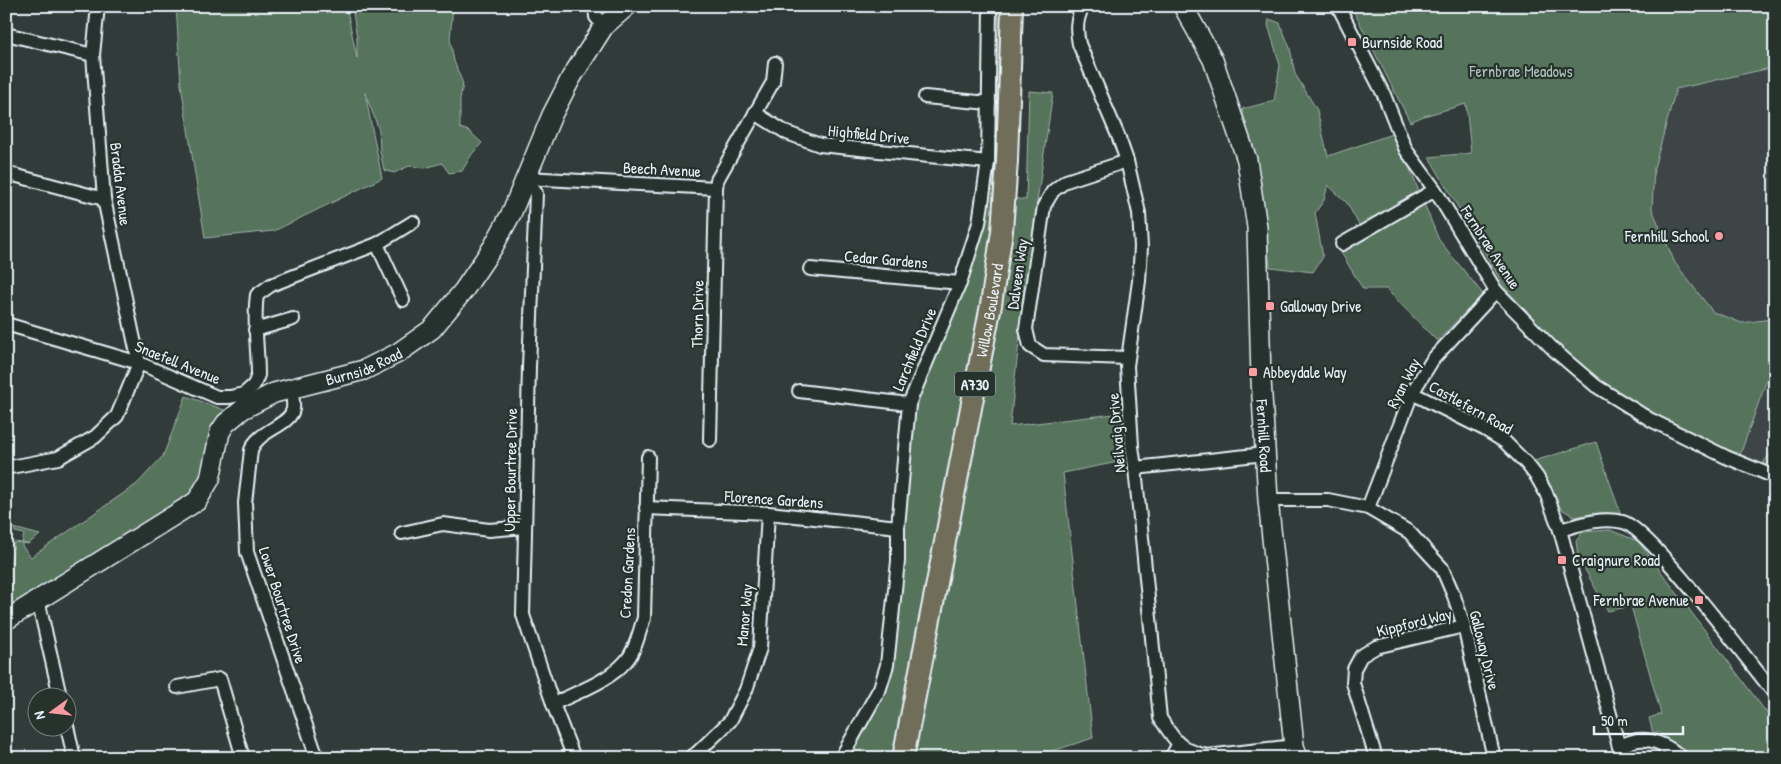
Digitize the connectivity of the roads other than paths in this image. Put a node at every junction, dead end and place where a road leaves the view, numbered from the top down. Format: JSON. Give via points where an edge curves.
{"nodes":[{"id":1,"x":98,"y":6,"type":"edge"},
{"id":2,"x":595,"y":6,"type":"edge"},
{"id":3,"x":627,"y":6,"type":"edge"},
{"id":4,"x":990,"y":6,"type":"edge"},
{"id":5,"x":1012,"y":6,"type":"edge"},
{"id":6,"x":1083,"y":6,"type":"edge"},
{"id":7,"x":1183,"y":6,"type":"edge"},
{"id":8,"x":1338,"y":6,"type":"edge"},
{"id":9,"x":604,"y":26,"type":"junction"},
{"id":10,"x":6,"y":34,"type":"edge"},
{"id":11,"x":93,"y":55,"type":"junction"},
{"id":12,"x":775,"y":63,"type":"dead end"},
{"id":13,"x":925,"y":98,"type":"dead end"},
{"id":14,"x":989,"y":103,"type":"junction"},
{"id":15,"x":755,"y":113,"type":"junction"},
{"id":16,"x":1127,"y":161,"type":"junction"},
{"id":17,"x":988,"y":162,"type":"junction"},
{"id":18,"x":6,"y":173,"type":"edge"},
{"id":19,"x":526,"y":178,"type":"junction"},
{"id":20,"x":716,"y":188,"type":"junction"},
{"id":21,"x":1435,"y":190,"type":"junction"},
{"id":22,"x":104,"y":199,"type":"junction"},
{"id":23,"x":413,"y":222,"type":"dead end"},
{"id":24,"x":376,"y":244,"type":"junction"},
{"id":25,"x":1342,"y":244,"type":"dead end"},
{"id":26,"x":810,"y":268,"type":"dead end"},
{"id":27,"x":960,"y":283,"type":"junction"},
{"id":28,"x":1496,"y":291,"type":"junction"},
{"id":29,"x":403,"y":300,"type":"dead end"},
{"id":30,"x":294,"y":319,"type":"dead end"},
{"id":31,"x":6,"y":324,"type":"edge"},
{"id":32,"x":255,"y":330,"type":"junction"},
{"id":33,"x":1127,"y":358,"type":"junction"},
{"id":34,"x":139,"y":363,"type":"junction"},
{"id":35,"x":291,"y":388,"type":"junction"},
{"id":36,"x":799,"y":391,"type":"dead end"},
{"id":37,"x":1412,"y":393,"type":"junction"},
{"id":38,"x":909,"y":404,"type":"junction"},
{"id":39,"x":710,"y":440,"type":"dead end"},
{"id":40,"x":1265,"y":454,"type":"junction"},
{"id":41,"x":648,"y":457,"type":"dead end"},
{"id":42,"x":6,"y":466,"type":"edge"},
{"id":43,"x":1135,"y":468,"type":"junction"},
{"id":44,"x":1775,"y":477,"type":"edge"},
{"id":45,"x":1268,"y":500,"type":"junction"},
{"id":46,"x":646,"y":508,"type":"junction"},
{"id":47,"x":1368,"y":508,"type":"junction"},
{"id":48,"x":768,"y":513,"type":"junction"},
{"id":49,"x":898,"y":526,"type":"junction"},
{"id":50,"x":525,"y":527,"type":"junction"},
{"id":51,"x":1560,"y":530,"type":"junction"},
{"id":52,"x":402,"y":533,"type":"dead end"},
{"id":53,"x":38,"y":600,"type":"junction"},
{"id":54,"x":6,"y":620,"type":"edge"},
{"id":55,"x":1464,"y":626,"type":"junction"},
{"id":56,"x":58,"y":686,"type":"edge"},
{"id":57,"x":176,"y":687,"type":"dead end"},
{"id":58,"x":1775,"y":694,"type":"edge"},
{"id":59,"x":553,"y":704,"type":"junction"},
{"id":60,"x":69,"y":736,"type":"edge"},
{"id":61,"x":1178,"y":744,"type":"junction"},
{"id":62,"x":1296,"y":752,"type":"edge"},
{"id":63,"x":1620,"y":752,"type":"edge"},
{"id":64,"x":74,"y":758,"type":"edge"},
{"id":65,"x":243,"y":758,"type":"edge"},
{"id":66,"x":317,"y":758,"type":"edge"},
{"id":67,"x":574,"y":758,"type":"edge"},
{"id":68,"x":690,"y":758,"type":"edge"},
{"id":69,"x":841,"y":758,"type":"edge"},
{"id":70,"x":903,"y":758,"type":"edge"},
{"id":71,"x":1171,"y":758,"type":"edge"},
{"id":72,"x":1376,"y":758,"type":"edge"},
{"id":73,"x":1494,"y":758,"type":"edge"},
{"id":74,"x":1682,"y":758,"type":"edge"}],
"edges":[{"from":1,"to":11,"type":"street","name":"Bradda Avenue"},
{"from":2,"to":9,"type":"street","via":[[596,17]]},
{"from":3,"to":9,"type":"street","name":"Burnside Road"},
{"from":4,"to":14,"type":"street","name":"Larchfield Drive"},
{"from":5,"to":70,"type":"main road","name":"Willow Boulevard","number":"A730","via":[[1002,232],[991,305]]},
{"from":6,"to":16,"type":"street","name":"Neilvaig Drive","via":[[1076,30],[1078,44]]},
{"from":7,"to":40,"type":"street","name":"Fernhill Road","via":[[1213,60],[1247,160],[1257,227]]},
{"from":8,"to":21,"type":"street","name":"Fernbrae Avenue","via":[[1384,95],[1406,150]]},
{"from":9,"to":19,"type":"street","name":"Burnside Road","via":[[552,115]]},
{"from":10,"to":11,"type":"street"},
{"from":11,"to":22,"type":"street","name":"Bradda Avenue"},
{"from":12,"to":15,"type":"street","name":"Beech Avenue","via":[[773,82]]},
{"from":13,"to":14,"type":"street"},
{"from":14,"to":17,"type":"street","name":"Larchfield Drive"},
{"from":15,"to":17,"type":"street","name":"Highfield Drive","via":[[787,133],[820,145]]},
{"from":15,"to":20,"type":"street","name":"Beech Avenue","via":[[717,180]]},
{"from":16,"to":33,"type":"street","name":"Neilvaig Drive","via":[[1139,213],[1141,247]]},
{"from":16,"to":33,"type":"street","name":"Dalveen Way","via":[[1066,181],[1053,191],[1044,206],[1026,329],[1030,346],[1044,355]]},
{"from":17,"to":27,"type":"street","name":"Larchfield Drive","via":[[979,223]]},
{"from":18,"to":22,"type":"street"},
{"from":19,"to":20,"type":"street","name":"Beech Avenue"},
{"from":19,"to":35,"type":"street","name":"Burnside Road","via":[[493,247],[432,329],[398,353],[364,370]]},
{"from":19,"to":50,"type":"street","name":"Upper Bourtree Drive","via":[[536,193]]},
{"from":20,"to":39,"type":"street","name":"Thorn Drive"},
{"from":21,"to":25,"type":"street"},
{"from":21,"to":28,"type":"street","name":"Fernbrae Avenue"},
{"from":22,"to":34,"type":"street","name":"Bradda Avenue"},
{"from":23,"to":24,"type":"street","name":"Snaefell Avenue"},
{"from":24,"to":29,"type":"street"},
{"from":24,"to":32,"type":"street","name":"Snaefell Avenue","via":[[271,285],[257,295]]},
{"from":26,"to":27,"type":"street","name":"Cedar Gardens"},
{"from":27,"to":38,"type":"street","name":"Larchfield Drive"},
{"from":28,"to":37,"type":"street","name":"Ryan Way","via":[[1433,359]]},
{"from":28,"to":44,"type":"street","name":"Fernbrae Avenue","via":[[1555,351],[1596,386],[1651,420]]},
{"from":30,"to":32,"type":"street"},
{"from":31,"to":34,"type":"street","name":"Snaefell Avenue"},
{"from":32,"to":34,"type":"street","name":"Snaefell Avenue","via":[[258,375],[254,385],[244,394],[217,396]]},
{"from":33,"to":43,"type":"street","name":"Neilvaig Drive"},
{"from":34,"to":42,"type":"street","via":[[117,416],[95,437],[58,458]]},
{"from":35,"to":53,"type":"street","name":"Burnside Road","via":[[262,398],[226,423],[220,432],[210,479],[196,501]]},
{"from":35,"to":66,"type":"street","name":"Lower Bourtree Drive","via":[[291,414],[260,437],[250,450],[245,503],[247,552]]},
{"from":36,"to":38,"type":"street"},
{"from":37,"to":47,"type":"street","name":"Ryan Way"},
{"from":37,"to":51,"type":"street","name":"Castlefern Road","via":[[1505,442],[1537,477]]},
{"from":38,"to":49,"type":"street","name":"Larchfield Drive"},
{"from":40,"to":43,"type":"street"},
{"from":40,"to":45,"type":"street","name":"Fernhill Road"},
{"from":41,"to":46,"type":"street","name":"Credon Gardens"},
{"from":43,"to":61,"type":"street","name":"Neilvaig Drive","via":[[1160,718]]},
{"from":45,"to":47,"type":"street","name":"Galloway Drive","via":[[1328,500]]},
{"from":45,"to":62,"type":"street","name":"Fernhill Road"},
{"from":46,"to":48,"type":"street","name":"Florence Gardens"},
{"from":46,"to":59,"type":"street","name":"Credon Gardens","via":[[644,618],[636,643],[627,660],[608,676]]},
{"from":47,"to":55,"type":"street","name":"Galloway Drive","via":[[1409,532],[1442,568]]},
{"from":48,"to":49,"type":"street","name":"Florence Gardens"},
{"from":48,"to":68,"type":"street","name":"Manor Way","via":[[760,648],[749,682],[730,721]]},
{"from":49,"to":69,"type":"street","name":"Larchfield Drive","via":[[898,561],[887,665],[880,688]]},
{"from":50,"to":52,"type":"street","via":[[489,530],[443,524]]},
{"from":50,"to":59,"type":"street","name":"Upper Bourtree Drive","via":[[523,615]]},
{"from":51,"to":58,"type":"street","via":[[1607,520],[1625,522],[1646,538]]},
{"from":51,"to":63,"type":"street","name":"Castlefern Road"},
{"from":53,"to":54,"type":"street","name":"Burnside Road"},
{"from":53,"to":56,"type":"street"},
{"from":55,"to":72,"type":"street","name":"Kippford Way","via":[[1376,647],[1361,656],[1354,669],[1353,683]]},
{"from":55,"to":73,"type":"street","name":"Galloway Drive"},
{"from":57,"to":65,"type":"street","via":[[220,679]]},
{"from":59,"to":67,"type":"street","name":"Upper Bourtree Drive"},
{"from":60,"to":64,"type":"street"},
{"from":61,"to":62,"type":"street","name":"Neilvaig Drive","via":[[1193,753],[1207,756]]},
{"from":61,"to":71,"type":"street"},
{"from":63,"to":74,"type":"street","via":[[1640,740],[1658,742]]}]}
